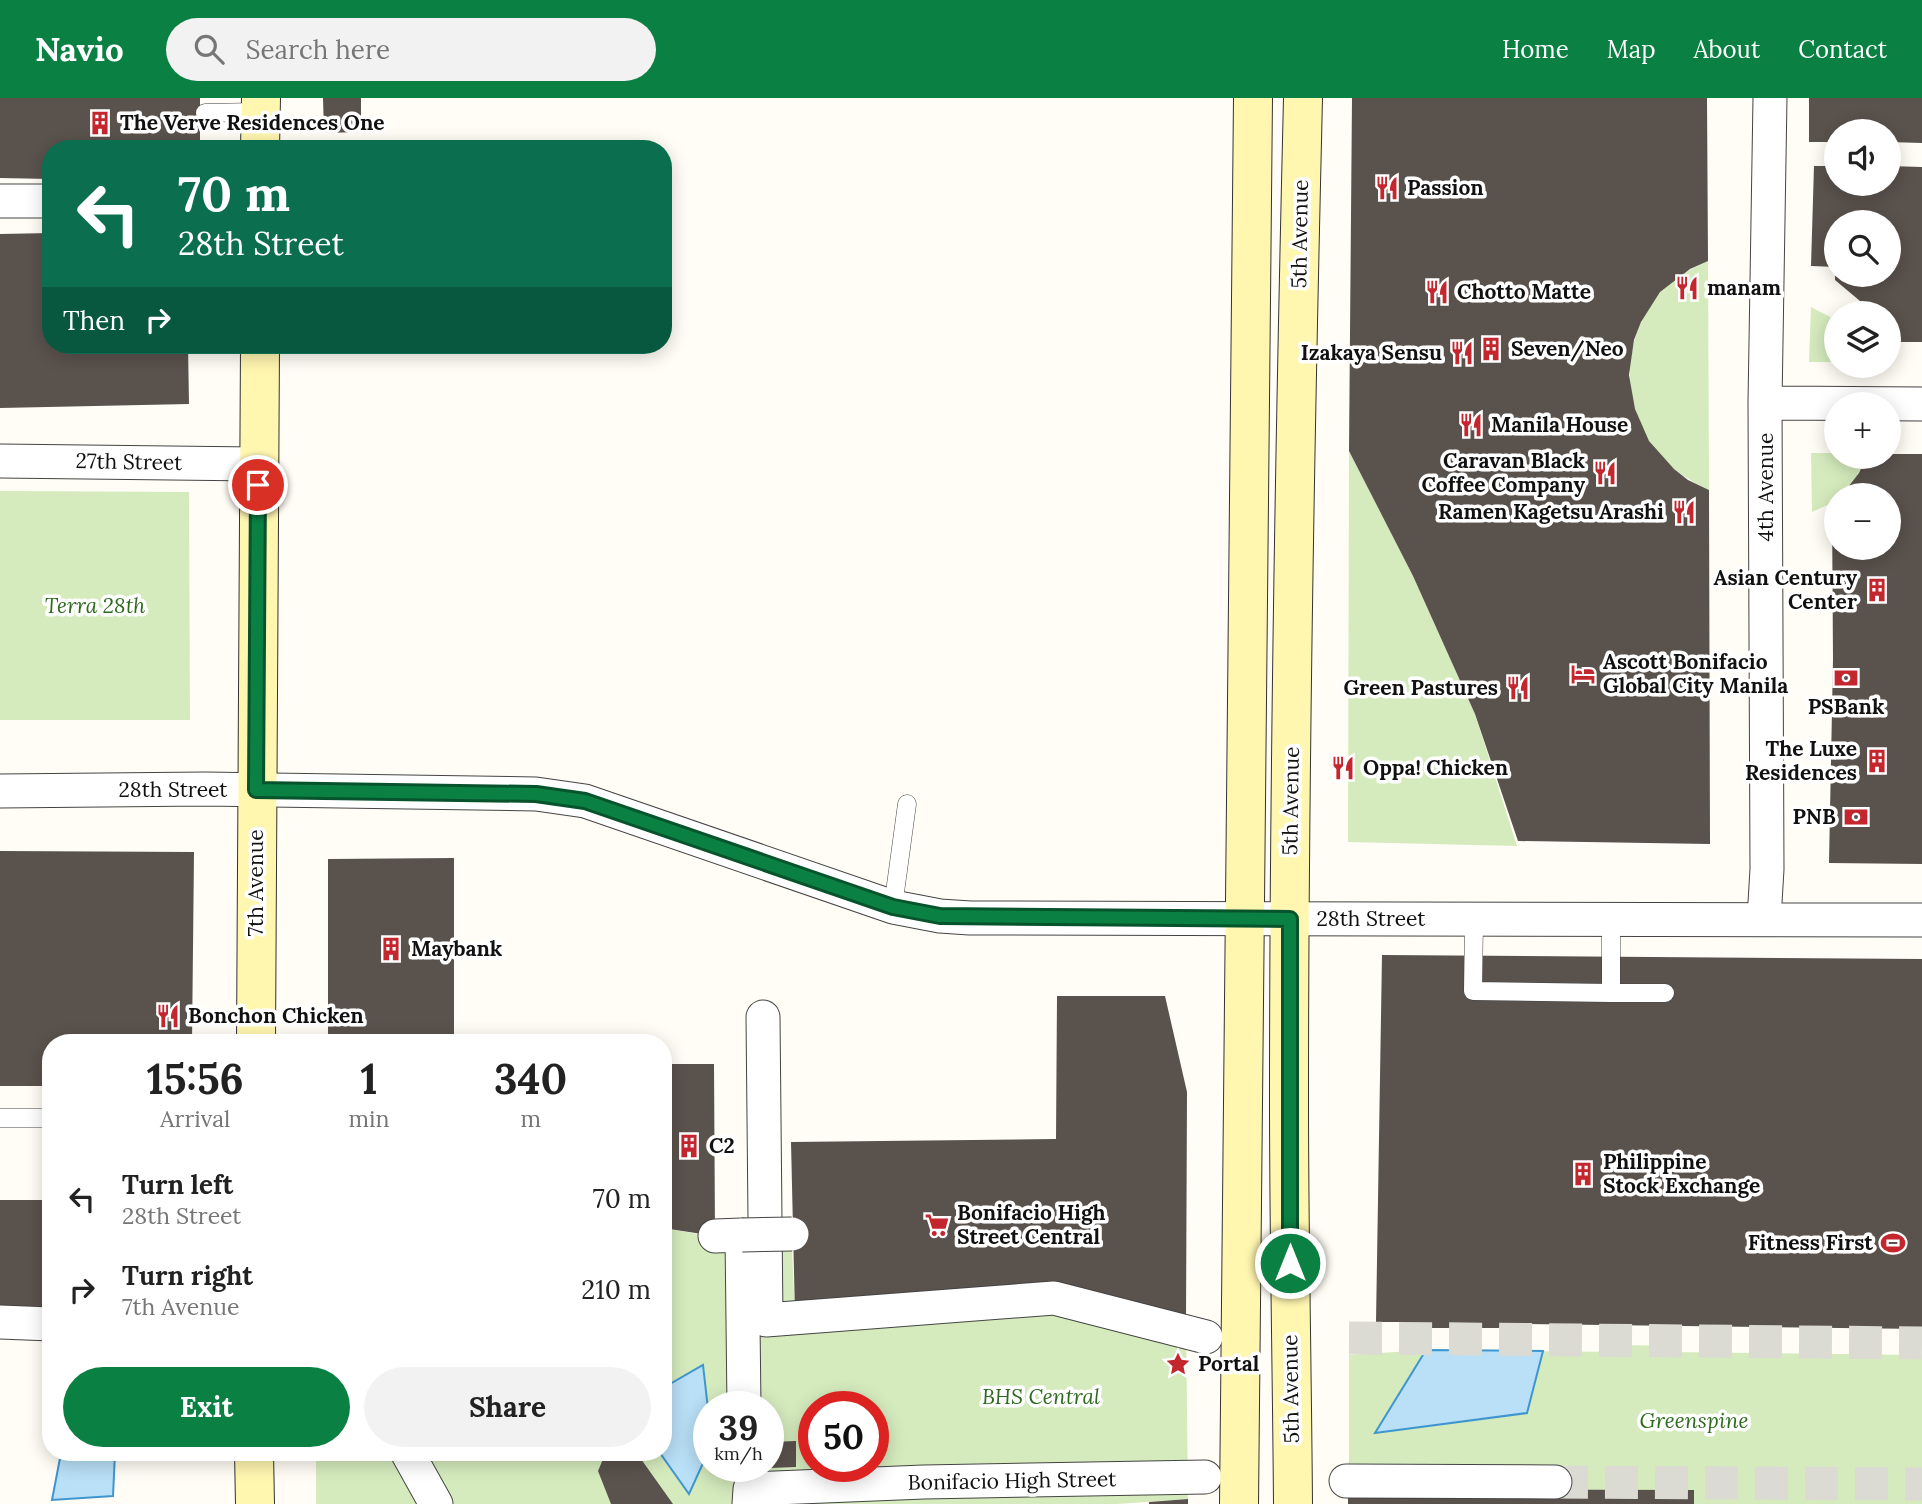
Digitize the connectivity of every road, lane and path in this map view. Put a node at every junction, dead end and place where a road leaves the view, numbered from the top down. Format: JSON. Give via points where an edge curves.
{"nodes":[{"id":1,"x":1253,"y":98,"type":"edge"},
{"id":2,"x":1303,"y":98,"type":"edge"},
{"id":3,"x":1770,"y":98,"type":"edge"},
{"id":4,"x":205,"y":113,"type":"dead end"},
{"id":5,"x":260,"y":120,"type":"edge"},
{"id":6,"x":0,"y":201,"type":"edge"},
{"id":7,"x":42,"y":201,"type":"edge"},
{"id":8,"x":260,"y":354,"type":"edge"},
{"id":9,"x":1765,"y":403,"type":"junction"},
{"id":10,"x":1922,"y":404,"type":"edge"},
{"id":11,"x":0,"y":461,"type":"edge"},
{"id":12,"x":258,"y":464,"type":"junction"},
{"id":13,"x":256,"y":790,"type":"junction"},
{"id":14,"x":0,"y":791,"type":"edge"},
{"id":15,"x":907,"y":804,"type":"dead end"},
{"id":16,"x":893,"y":907,"type":"junction"},
{"id":17,"x":1246,"y":919,"type":"junction"},
{"id":18,"x":1290,"y":919,"type":"junction"},
{"id":19,"x":1474,"y":919,"type":"junction"},
{"id":20,"x":1611,"y":919,"type":"junction"},
{"id":21,"x":1764,"y":919,"type":"junction"},
{"id":22,"x":1922,"y":920,"type":"edge"},
{"id":23,"x":1611,"y":993,"type":"junction"},
{"id":24,"x":1665,"y":993,"type":"dead end"},
{"id":25,"x":763,"y":1017,"type":"dead end"},
{"id":26,"x":256,"y":1034,"type":"edge"},
{"id":27,"x":0,"y":1118,"type":"edge"},
{"id":28,"x":42,"y":1118,"type":"edge"},
{"id":29,"x":792,"y":1234,"type":"dead end"},
{"id":30,"x":0,"y":1322,"type":"edge"},
{"id":31,"x":42,"y":1324,"type":"edge"},
{"id":32,"x":1206,"y":1337,"type":"dead end"},
{"id":33,"x":743,"y":1391,"type":"edge"},
{"id":34,"x":254,"y":1461,"type":"edge"},
{"id":35,"x":412,"y":1461,"type":"edge"},
{"id":36,"x":1205,"y":1477,"type":"dead end"},
{"id":37,"x":1346,"y":1481,"type":"dead end"},
{"id":38,"x":746,"y":1482,"type":"edge"},
{"id":39,"x":1555,"y":1482,"type":"tunnel mouth"},
{"id":40,"x":255,"y":1504,"type":"edge"},
{"id":41,"x":436,"y":1504,"type":"edge"},
{"id":42,"x":747,"y":1504,"type":"edge"},
{"id":43,"x":1239,"y":1504,"type":"edge"},
{"id":44,"x":1293,"y":1504,"type":"edge"}],
"edges":[{"from":1,"to":17,"type":"main road","name":"5th Avenue"},
{"from":2,"to":18,"type":"main road","name":"5th Avenue"},
{"from":3,"to":9,"type":"street","name":"4th Avenue"},
{"from":4,"to":5,"type":"lane"},
{"from":6,"to":7,"type":"street"},
{"from":8,"to":12,"type":"main road","name":"7th Avenue"},
{"from":9,"to":10,"type":"street"},
{"from":9,"to":21,"type":"street","name":"4th Avenue"},
{"from":11,"to":12,"type":"street","name":"27th Street"},
{"from":12,"to":13,"type":"main road","name":"7th Avenue"},
{"from":13,"to":14,"type":"street","name":"28th Street"},
{"from":13,"to":16,"type":"street","name":"28th Street","via":[[536,794],[585,801]]},
{"from":13,"to":26,"type":"main road","name":"7th Avenue"},
{"from":15,"to":16,"type":"lane"},
{"from":16,"to":17,"type":"street","name":"28th Street","via":[[970,918]]},
{"from":17,"to":18,"type":"street","name":"28th Street"},
{"from":17,"to":43,"type":"main road","name":"5th Avenue"},
{"from":18,"to":19,"type":"street","name":"28th Street"},
{"from":18,"to":44,"type":"main road","name":"5th Avenue"},
{"from":19,"to":20,"type":"street","name":"28th Street"},
{"from":19,"to":23,"type":"lane","via":[[1473,991]]},
{"from":20,"to":21,"type":"street","name":"28th Street"},
{"from":20,"to":23,"type":"lane"},
{"from":21,"to":22,"type":"street","name":"28th Street"},
{"from":23,"to":24,"type":"lane"},
{"from":25,"to":32,"type":"street","via":[[766,1320],[1054,1298]]},
{"from":27,"to":28,"type":"lane"},
{"from":29,"to":33,"type":"street","bridge":true,"via":[[728,1236]]},
{"from":30,"to":31,"type":"street"},
{"from":34,"to":40,"type":"main road"},
{"from":35,"to":41,"type":"street"},
{"from":36,"to":42,"type":"street","name":"Bonifacio High Street","via":[[750,1489]]},
{"from":37,"to":39,"type":"street"},
{"from":38,"to":42,"type":"street"}]}
